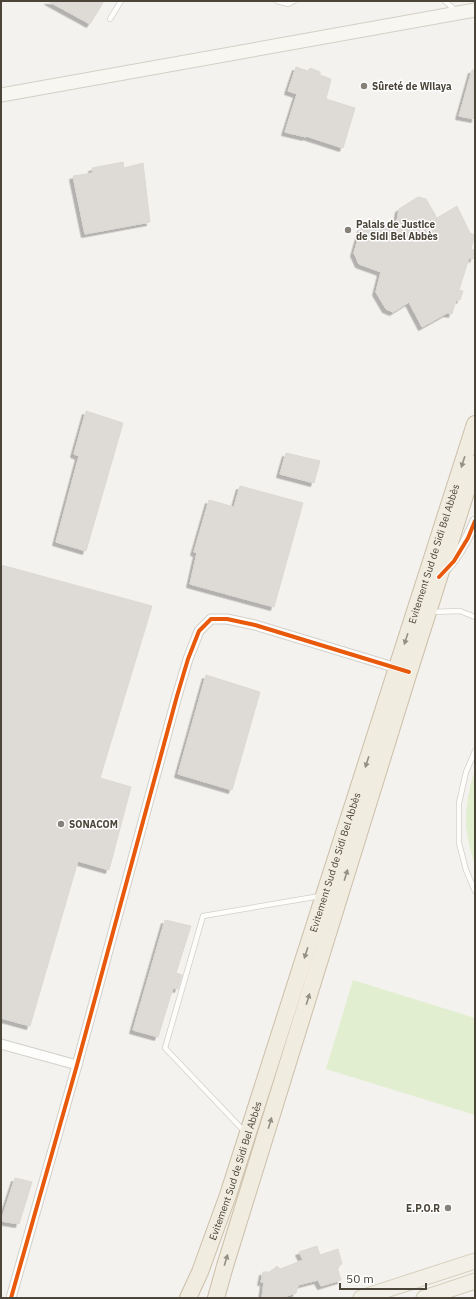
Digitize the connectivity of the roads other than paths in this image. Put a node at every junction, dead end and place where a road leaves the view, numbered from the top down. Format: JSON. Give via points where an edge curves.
{"nodes":[{"id":1,"x":122,"y":1,"type":"edge"},
{"id":2,"x":277,"y":1,"type":"edge"},
{"id":3,"x":294,"y":1,"type":"edge"},
{"id":4,"x":446,"y":1,"type":"edge"},
{"id":5,"x":475,"y":10,"type":"edge"},
{"id":6,"x":458,"y":13,"type":"junction"},
{"id":7,"x":110,"y":19,"type":"dead end"},
{"id":8,"x":1,"y":95,"type":"edge"},
{"id":9,"x":475,"y":424,"type":"edge"},
{"id":10,"x":475,"y":464,"type":"edge"},
{"id":11,"x":475,"y":521,"type":"edge"},
{"id":12,"x":430,"y":593,"type":"junction"},
{"id":13,"x":475,"y":617,"type":"edge"},
{"id":14,"x":403,"y":670,"type":"junction"},
{"id":15,"x":475,"y":751,"type":"edge"},
{"id":16,"x":475,"y":891,"type":"edge"},
{"id":17,"x":333,"y":893,"type":"junction"},
{"id":18,"x":1,"y":1044,"type":"edge"},
{"id":19,"x":77,"y":1065,"type":"junction"},
{"id":20,"x":255,"y":1141,"type":"junction"},
{"id":21,"x":470,"y":1263,"type":"edge"},
{"id":22,"x":473,"y":1281,"type":"edge"},
{"id":23,"x":380,"y":1295,"type":"edge"},
{"id":24,"x":428,"y":1297,"type":"edge"},
{"id":25,"x":11,"y":1298,"type":"edge"},
{"id":26,"x":188,"y":1298,"type":"edge"},
{"id":27,"x":216,"y":1298,"type":"edge"},
{"id":28,"x":362,"y":1298,"type":"edge"}],
"edges":[{"from":1,"to":7,"type":"lane"},
{"from":2,"to":3,"type":"lane","via":[[288,4]]},
{"from":4,"to":6,"type":"lane"},
{"from":5,"to":6,"type":"main road"},
{"from":6,"to":8,"type":"main road"},
{"from":9,"to":12,"type":"highway","name":"Evitement Sud de Sidi Bel Abbès","one_way":true},
{"from":10,"to":12,"type":"highway","name":"Evitement Sud de Sidi Bel Abbès"},
{"from":11,"to":12,"type":"street","via":[[454,561]]},
{"from":12,"to":13,"type":"lane"},
{"from":12,"to":14,"type":"highway","name":"Evitement Sud de Sidi Bel Abbès"},
{"from":14,"to":17,"type":"highway","name":"Evitement Sud de Sidi Bel Abbès"},
{"from":14,"to":19,"type":"street","via":[[255,625],[227,619],[211,619],[199,631],[177,696]]},
{"from":15,"to":16,"type":"lane","via":[[466,772],[459,803],[460,843],[466,870]]},
{"from":17,"to":20,"type":"highway","name":"Evitement Sud de Sidi Bel Abbès"},
{"from":17,"to":20,"type":"lane","via":[[203,916],[165,1048]]},
{"from":18,"to":19,"type":"street"},
{"from":19,"to":25,"type":"street"},
{"from":20,"to":26,"type":"highway","name":"Evitement Sud de Sidi Bel Abbès"},
{"from":27,"to":20,"type":"highway","name":"Evitement Sud de Sidi Bel Abbès","one_way":true},
{"from":21,"to":22,"type":"main road"},
{"from":21,"to":23,"type":"main road"},
{"from":22,"to":24,"type":"main road"},
{"from":23,"to":28,"type":"main road"}]}
